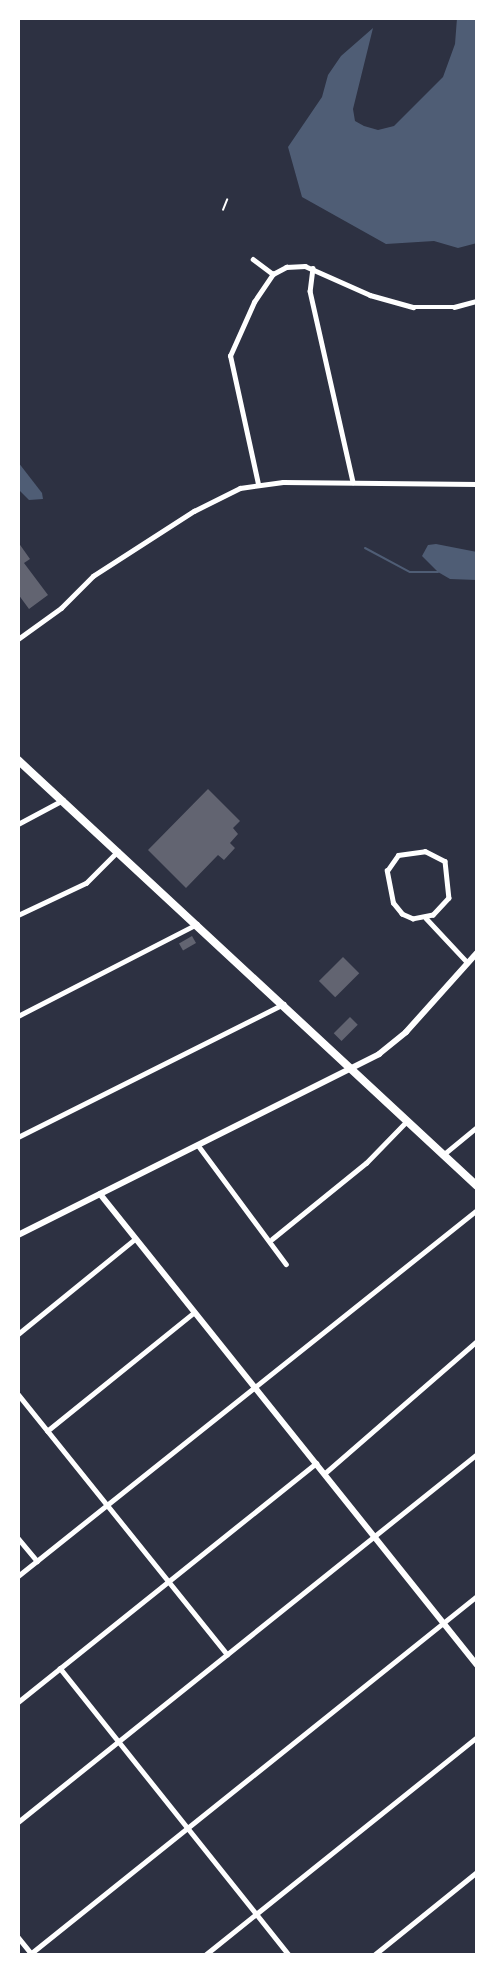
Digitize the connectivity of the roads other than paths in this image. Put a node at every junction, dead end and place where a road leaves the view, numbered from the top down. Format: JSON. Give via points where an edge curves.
{"nodes":[{"id":1,"x":253,"y":259,"type":"dead end"},
{"id":2,"x":313,"y":268,"type":"junction"},
{"id":3,"x":273,"y":274,"type":"junction"},
{"id":4,"x":477,"y":301,"type":"edge"},
{"id":5,"x":353,"y":482,"type":"junction"},
{"id":6,"x":258,"y":484,"type":"junction"},
{"id":7,"x":477,"y":484,"type":"edge"},
{"id":8,"x":18,"y":639,"type":"edge"},
{"id":9,"x":18,"y":760,"type":"edge"},
{"id":10,"x":63,"y":800,"type":"junction"},
{"id":11,"x":18,"y":824,"type":"edge"},
{"id":12,"x":118,"y":851,"type":"junction"},
{"id":13,"x":18,"y":915,"type":"edge"},
{"id":14,"x":426,"y":918,"type":"junction"},
{"id":15,"x":197,"y":924,"type":"junction"},
{"id":16,"x":477,"y":953,"type":"edge"},
{"id":17,"x":467,"y":962,"type":"junction"},
{"id":18,"x":284,"y":1004,"type":"junction"},
{"id":19,"x":18,"y":1016,"type":"edge"},
{"id":20,"x":352,"y":1068,"type":"junction"},
{"id":21,"x":407,"y":1121,"type":"junction"},
{"id":22,"x":477,"y":1127,"type":"edge"},
{"id":23,"x":18,"y":1137,"type":"edge"},
{"id":24,"x":198,"y":1145,"type":"junction"},
{"id":25,"x":444,"y":1155,"type":"junction"},
{"id":26,"x":477,"y":1186,"type":"edge"},
{"id":27,"x":100,"y":1194,"type":"junction"},
{"id":28,"x":477,"y":1210,"type":"edge"},
{"id":29,"x":18,"y":1235,"type":"edge"},
{"id":30,"x":135,"y":1239,"type":"junction"},
{"id":31,"x":272,"y":1239,"type":"junction"},
{"id":32,"x":286,"y":1264,"type":"dead end"},
{"id":33,"x":194,"y":1313,"type":"junction"},
{"id":34,"x":18,"y":1334,"type":"edge"},
{"id":35,"x":477,"y":1341,"type":"edge"},
{"id":36,"x":255,"y":1388,"type":"junction"},
{"id":37,"x":18,"y":1395,"type":"edge"},
{"id":38,"x":47,"y":1431,"type":"junction"},
{"id":39,"x":477,"y":1454,"type":"edge"},
{"id":40,"x":315,"y":1463,"type":"junction"},
{"id":41,"x":324,"y":1474,"type":"junction"},
{"id":42,"x":107,"y":1505,"type":"junction"},
{"id":43,"x":374,"y":1537,"type":"junction"},
{"id":44,"x":18,"y":1538,"type":"edge"},
{"id":45,"x":37,"y":1561,"type":"junction"},
{"id":46,"x":18,"y":1576,"type":"edge"},
{"id":47,"x":168,"y":1581,"type":"junction"},
{"id":48,"x":477,"y":1596,"type":"edge"},
{"id":49,"x":444,"y":1623,"type":"junction"},
{"id":50,"x":227,"y":1654,"type":"junction"},
{"id":51,"x":477,"y":1665,"type":"edge"},
{"id":52,"x":60,"y":1668,"type":"junction"},
{"id":53,"x":18,"y":1702,"type":"edge"},
{"id":54,"x":477,"y":1737,"type":"edge"},
{"id":55,"x":118,"y":1742,"type":"junction"},
{"id":56,"x":18,"y":1822,"type":"edge"},
{"id":57,"x":188,"y":1828,"type":"junction"},
{"id":58,"x":477,"y":1872,"type":"edge"},
{"id":59,"x":256,"y":1914,"type":"junction"},
{"id":60,"x":18,"y":1937,"type":"edge"},
{"id":61,"x":31,"y":1954,"type":"edge"},
{"id":62,"x":205,"y":1955,"type":"edge"},
{"id":63,"x":289,"y":1955,"type":"edge"},
{"id":64,"x":374,"y":1955,"type":"edge"}],
"edges":[{"from":1,"to":3,"type":"street"},
{"from":2,"to":3,"type":"street","via":[[289,266]]},
{"from":2,"to":4,"type":"street","via":[[404,306],[438,308]]},
{"from":2,"to":5,"type":"street","via":[[310,291]]},
{"from":3,"to":6,"type":"street","via":[[244,321],[230,360]]},
{"from":5,"to":6,"type":"street"},
{"from":5,"to":7,"type":"street"},
{"from":6,"to":8,"type":"street","via":[[219,496],[130,552],[88,580],[60,608]]},
{"from":9,"to":10,"type":"main road"},
{"from":10,"to":11,"type":"street"},
{"from":10,"to":12,"type":"main road"},
{"from":12,"to":13,"type":"street","via":[[86,883]]},
{"from":12,"to":15,"type":"main road"},
{"from":14,"to":14,"type":"street","via":[[448,901],[447,866],[436,854],[409,851],[389,865],[390,895],[405,916]]},
{"from":14,"to":17,"type":"street"},
{"from":15,"to":18,"type":"main road"},
{"from":15,"to":19,"type":"street"},
{"from":16,"to":17,"type":"street"},
{"from":17,"to":20,"type":"street","via":[[400,1038]]},
{"from":18,"to":20,"type":"main road"},
{"from":18,"to":23,"type":"street"},
{"from":20,"to":21,"type":"main road"},
{"from":20,"to":24,"type":"street"},
{"from":21,"to":25,"type":"main road"},
{"from":21,"to":31,"type":"street","via":[[366,1163]]},
{"from":22,"to":25,"type":"street"},
{"from":24,"to":27,"type":"street"},
{"from":24,"to":31,"type":"street"},
{"from":25,"to":26,"type":"main road"},
{"from":27,"to":29,"type":"street"},
{"from":27,"to":30,"type":"street"},
{"from":28,"to":36,"type":"street"},
{"from":30,"to":33,"type":"street"},
{"from":30,"to":34,"type":"street"},
{"from":31,"to":32,"type":"street"},
{"from":33,"to":36,"type":"street"},
{"from":33,"to":38,"type":"street"},
{"from":35,"to":41,"type":"street"},
{"from":36,"to":40,"type":"street"},
{"from":36,"to":42,"type":"street"},
{"from":37,"to":38,"type":"street"},
{"from":38,"to":42,"type":"street"},
{"from":39,"to":43,"type":"street"},
{"from":40,"to":41,"type":"street"},
{"from":40,"to":47,"type":"street"},
{"from":41,"to":43,"type":"street"},
{"from":42,"to":45,"type":"street"},
{"from":42,"to":47,"type":"street"},
{"from":43,"to":49,"type":"street"},
{"from":43,"to":50,"type":"street"},
{"from":44,"to":45,"type":"street"},
{"from":45,"to":46,"type":"street"},
{"from":47,"to":50,"type":"street"},
{"from":47,"to":52,"type":"street"},
{"from":48,"to":49,"type":"street"},
{"from":49,"to":51,"type":"street"},
{"from":49,"to":57,"type":"street"},
{"from":50,"to":55,"type":"street"},
{"from":52,"to":53,"type":"street"},
{"from":52,"to":55,"type":"street"},
{"from":54,"to":59,"type":"street"},
{"from":55,"to":56,"type":"street"},
{"from":55,"to":57,"type":"street"},
{"from":57,"to":59,"type":"street"},
{"from":57,"to":61,"type":"street"},
{"from":58,"to":64,"type":"street"},
{"from":59,"to":62,"type":"street"},
{"from":59,"to":63,"type":"street"},
{"from":60,"to":61,"type":"street"}]}
